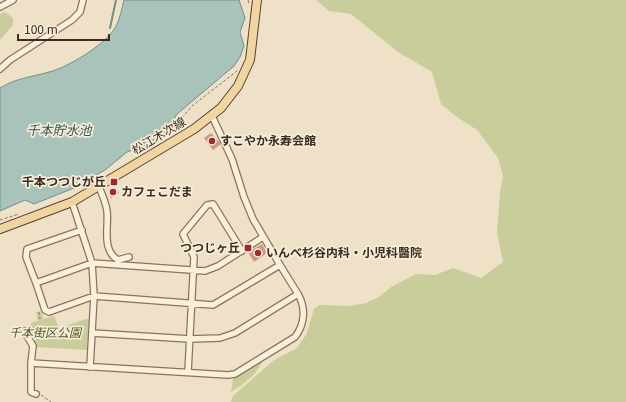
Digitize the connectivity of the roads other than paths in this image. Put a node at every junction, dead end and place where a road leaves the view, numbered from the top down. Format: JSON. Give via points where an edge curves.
{"nodes":[{"id":1,"x":2,"y":0,"type":"edge"},
{"id":2,"x":13,"y":0,"type":"edge"},
{"id":3,"x":83,"y":0,"type":"edge"},
{"id":4,"x":257,"y":0,"type":"edge"},
{"id":5,"x":1,"y":7,"type":"edge"},
{"id":6,"x":0,"y":69,"type":"edge"},
{"id":7,"x":212,"y":116,"type":"junction"},
{"id":8,"x":99,"y":187,"type":"junction"},
{"id":9,"x":72,"y":202,"type":"junction"},
{"id":10,"x":0,"y":229,"type":"edge"},
{"id":11,"x":82,"y":230,"type":"junction"},
{"id":12,"x":263,"y":236,"type":"junction"},
{"id":13,"x":242,"y":250,"type":"junction"},
{"id":14,"x":129,"y":257,"type":"dead end"},
{"id":15,"x":92,"y":263,"type":"junction"},
{"id":16,"x":280,"y":265,"type":"junction"},
{"id":17,"x":194,"y":272,"type":"junction"},
{"id":18,"x":36,"y":283,"type":"junction"},
{"id":19,"x":298,"y":294,"type":"junction"},
{"id":20,"x":94,"y":296,"type":"junction"},
{"id":21,"x":192,"y":304,"type":"junction"},
{"id":22,"x":24,"y":331,"type":"dead end"},
{"id":23,"x":92,"y":333,"type":"junction"},
{"id":24,"x":190,"y":339,"type":"junction"},
{"id":25,"x":31,"y":363,"type":"junction"},
{"id":26,"x":90,"y":367,"type":"junction"},
{"id":27,"x":188,"y":372,"type":"junction"},
{"id":28,"x":36,"y":394,"type":"road end"}],
"edges":[{"from":1,"to":5,"type":"street"},
{"from":2,"to":5,"type":"street"},
{"from":3,"to":6,"type":"street","via":[[80,12],[72,20]]},
{"from":4,"to":7,"type":"main road","name":"松江木次線","via":[[253,44],[245,73],[232,95]]},
{"from":7,"to":8,"type":"main road","name":"松江木次線"},
{"from":7,"to":12,"type":"street","via":[[232,159],[244,197]]},
{"from":8,"to":9,"type":"main road","name":"松江木次線"},
{"from":8,"to":14,"type":"street","via":[[107,212],[109,248],[118,260]]},
{"from":9,"to":10,"type":"main road","name":"松江木次線"},
{"from":9,"to":11,"type":"street"},
{"from":11,"to":15,"type":"street"},
{"from":11,"to":18,"type":"street","via":[[27,249],[26,257]]},
{"from":12,"to":13,"type":"street"},
{"from":12,"to":16,"type":"street"},
{"from":13,"to":17,"type":"street","via":[[212,269]]},
{"from":13,"to":17,"type":"street","via":[[213,204],[207,206],[183,234],[193,252]]},
{"from":15,"to":17,"type":"street"},
{"from":15,"to":18,"type":"street"},
{"from":15,"to":20,"type":"street"},
{"from":16,"to":19,"type":"street"},
{"from":16,"to":21,"type":"street","via":[[218,304]]},
{"from":17,"to":21,"type":"street"},
{"from":18,"to":20,"type":"street","via":[[46,312]]},
{"from":19,"to":24,"type":"street","via":[[228,336]]},
{"from":19,"to":27,"type":"street","via":[[305,311],[300,330],[295,337],[235,374]]},
{"from":20,"to":21,"type":"street"},
{"from":20,"to":23,"type":"street"},
{"from":21,"to":24,"type":"street"},
{"from":22,"to":25,"type":"street","via":[[33,346]]},
{"from":23,"to":24,"type":"street"},
{"from":23,"to":26,"type":"street"},
{"from":24,"to":27,"type":"street"},
{"from":25,"to":26,"type":"street"},
{"from":25,"to":28,"type":"street","via":[[30,387]]},
{"from":26,"to":27,"type":"street"}]}
